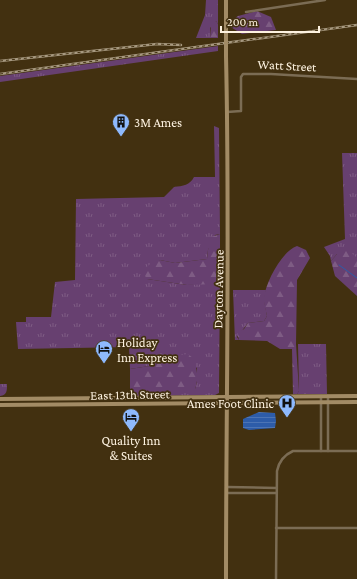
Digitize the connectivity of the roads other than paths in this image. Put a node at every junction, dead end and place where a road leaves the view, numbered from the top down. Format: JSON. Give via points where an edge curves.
{"nodes":[{"id":1,"x":226,"y":0,"type":"edge"},
{"id":2,"x":325,"y":0,"type":"edge"},
{"id":3,"x":246,"y":12,"type":"dead end"},
{"id":4,"x":357,"y":79,"type":"edge"},
{"id":5,"x":227,"y":112,"type":"junction"},
{"id":6,"x":227,"y":396,"type":"junction"},
{"id":7,"x":321,"y":396,"type":"junction"},
{"id":8,"x":328,"y":396,"type":"junction"},
{"id":9,"x":357,"y":396,"type":"edge"},
{"id":10,"x":0,"y":399,"type":"edge"},
{"id":11,"x":321,"y":402,"type":"junction"},
{"id":12,"x":328,"y":402,"type":"junction"},
{"id":13,"x":357,"y":402,"type":"edge"},
{"id":14,"x":227,"y":403,"type":"junction"},
{"id":15,"x":0,"y":405,"type":"edge"},
{"id":16,"x":321,"y":451,"type":"junction"},
{"id":17,"x":328,"y":451,"type":"junction"},
{"id":18,"x":357,"y":451,"type":"edge"},
{"id":19,"x":226,"y":487,"type":"junction"},
{"id":20,"x":276,"y":488,"type":"junction"},
{"id":21,"x":226,"y":493,"type":"junction"},
{"id":22,"x":276,"y":493,"type":"junction"},
{"id":23,"x":276,"y":528,"type":"junction"},
{"id":24,"x":357,"y":528,"type":"edge"},
{"id":25,"x":226,"y":579,"type":"edge"},
{"id":26,"x":276,"y":579,"type":"edge"}],
"edges":[{"from":1,"to":5,"type":"main road","name":"Dayton Avenue","bridge":true},
{"from":2,"to":3,"type":"street"},
{"from":4,"to":5,"type":"street","name":"Watt Street","via":[[245,74],[241,76],[241,111]]},
{"from":5,"to":6,"type":"main road","name":"Dayton Avenue"},
{"from":6,"to":7,"type":"main road","name":"East 13th Street"},
{"from":6,"to":10,"type":"main road","name":"East 13th Street"},
{"from":6,"to":14,"type":"main road","name":"Dayton Avenue"},
{"from":7,"to":8,"type":"main road","name":"East 13th Street"},
{"from":7,"to":11,"type":"street"},
{"from":8,"to":9,"type":"main road","name":"East 13th Street"},
{"from":8,"to":12,"type":"street"},
{"from":11,"to":12,"type":"main road","name":"East 13th Street"},
{"from":11,"to":14,"type":"main road","name":"East 13th Street"},
{"from":11,"to":16,"type":"street"},
{"from":12,"to":13,"type":"main road","name":"East 13th Street"},
{"from":12,"to":17,"type":"street"},
{"from":14,"to":15,"type":"main road","name":"East 13th Street"},
{"from":14,"to":19,"type":"main road","name":"Dayton Avenue"},
{"from":16,"to":17,"type":"street"},
{"from":16,"to":20,"type":"street","via":[[293,452],[284,456],[278,466]]},
{"from":17,"to":18,"type":"street"},
{"from":19,"to":20,"type":"street"},
{"from":19,"to":21,"type":"main road","name":"Dayton Avenue"},
{"from":20,"to":22,"type":"street"},
{"from":21,"to":22,"type":"street"},
{"from":21,"to":25,"type":"main road","name":"Dayton Avenue"},
{"from":22,"to":23,"type":"street"},
{"from":23,"to":24,"type":"street"},
{"from":23,"to":26,"type":"street"}]}
